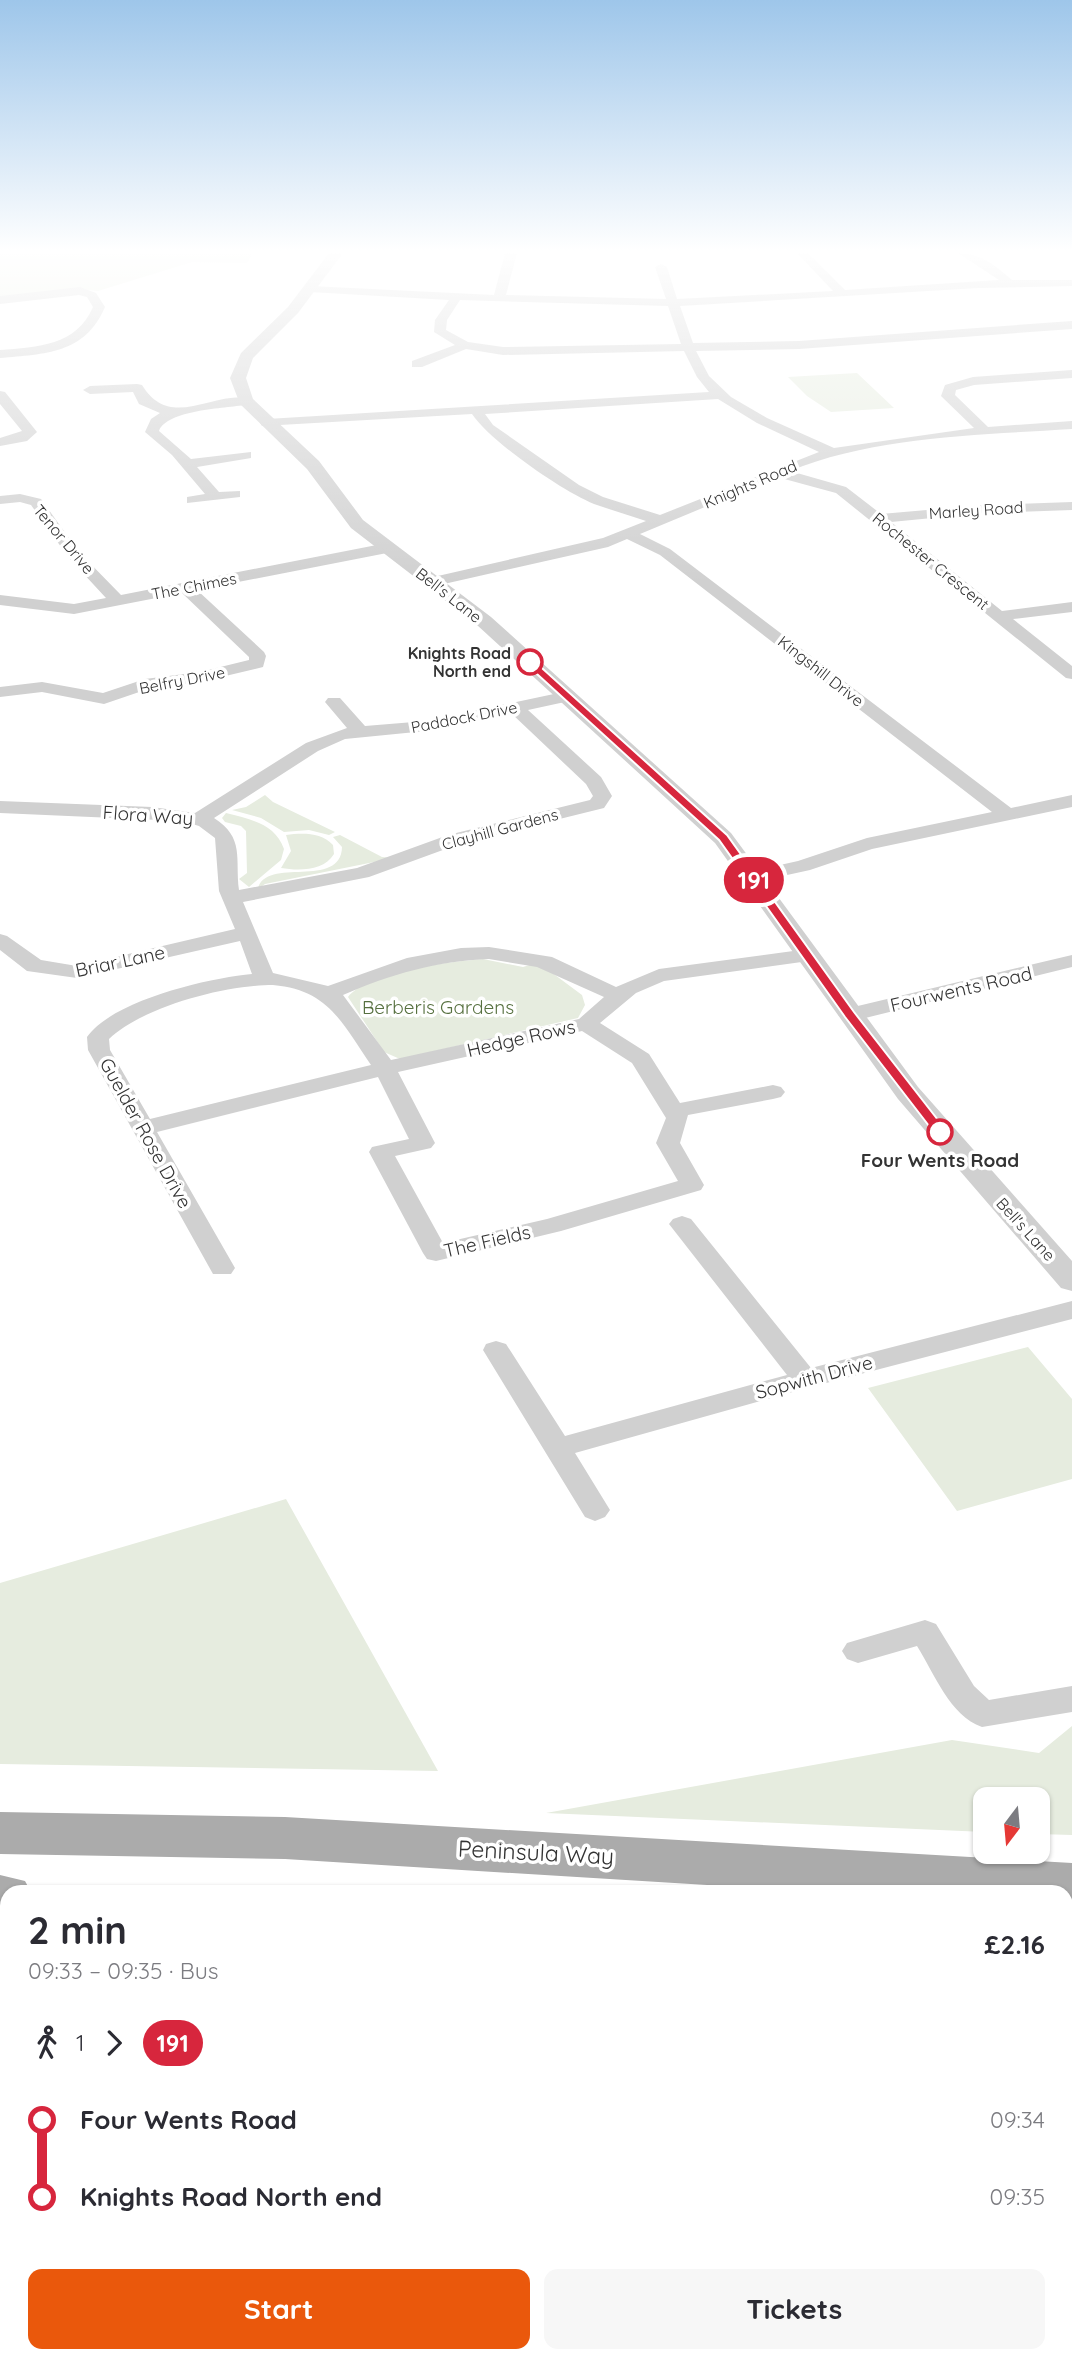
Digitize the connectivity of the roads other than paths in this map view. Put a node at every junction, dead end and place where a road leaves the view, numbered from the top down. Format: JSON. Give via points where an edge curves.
{"nodes":[{"id":1,"x":243,"y":363,"type":"edge"},
{"id":2,"x":698,"y":363,"type":"edge"},
{"id":3,"x":1072,"y":374,"type":"edge"},
{"id":4,"x":90,"y":390,"type":"dead end"},
{"id":5,"x":0,"y":395,"type":"edge"},
{"id":6,"x":721,"y":395,"type":"junction"},
{"id":7,"x":246,"y":401,"type":"junction"},
{"id":8,"x":476,"y":410,"type":"junction"},
{"id":9,"x":170,"y":413,"type":"junction"},
{"id":10,"x":267,"y":423,"type":"junction"},
{"id":11,"x":1072,"y":425,"type":"edge"},
{"id":12,"x":985,"y":431,"type":"junction"},
{"id":13,"x":0,"y":442,"type":"edge"},
{"id":14,"x":832,"y":452,"type":"junction"},
{"id":15,"x":246,"y":455,"type":"dead end"},
{"id":16,"x":188,"y":464,"type":"junction"},
{"id":17,"x":777,"y":472,"type":"junction"},
{"id":18,"x":235,"y":494,"type":"dead end"},
{"id":19,"x":215,"y":496,"type":"junction"},
{"id":20,"x":192,"y":499,"type":"dead end"},
{"id":21,"x":0,"y":500,"type":"edge"},
{"id":22,"x":1072,"y":506,"type":"edge"},
{"id":23,"x":880,"y":519,"type":"junction"},
{"id":24,"x":663,"y":521,"type":"junction"},
{"id":25,"x":630,"y":534,"type":"junction"},
{"id":26,"x":387,"y":548,"type":"junction"},
{"id":27,"x":435,"y":581,"type":"junction"},
{"id":28,"x":185,"y":587,"type":"junction"},
{"id":29,"x":0,"y":600,"type":"edge"},
{"id":30,"x":118,"y":601,"type":"junction"},
{"id":31,"x":1072,"y":607,"type":"edge"},
{"id":32,"x":998,"y":616,"type":"junction"},
{"id":33,"x":1072,"y":674,"type":"edge"},
{"id":34,"x":0,"y":692,"type":"edge"},
{"id":35,"x":568,"y":696,"type":"junction"},
{"id":36,"x":334,"y":702,"type":"dead end"},
{"id":37,"x":515,"y":706,"type":"junction"},
{"id":38,"x":359,"y":730,"type":"junction"},
{"id":39,"x":1072,"y":801,"type":"edge"},
{"id":40,"x":0,"y":807,"type":"edge"},
{"id":41,"x":1007,"y":814,"type":"junction"},
{"id":42,"x":201,"y":818,"type":"junction"},
{"id":43,"x":751,"y":877,"type":"junction"},
{"id":44,"x":231,"y":898,"type":"junction"},
{"id":45,"x":247,"y":933,"type":"junction"},
{"id":46,"x":0,"y":940,"type":"edge"},
{"id":47,"x":808,"y":955,"type":"junction"},
{"id":48,"x":1072,"y":961,"type":"edge"},
{"id":49,"x":264,"y":978,"type":"junction"},
{"id":50,"x":329,"y":993,"type":"junction"},
{"id":51,"x":618,"y":995,"type":"junction"},
{"id":52,"x":849,"y":1015,"type":"junction"},
{"id":53,"x":586,"y":1024,"type":"junction"},
{"id":54,"x":385,"y":1068,"type":"junction"},
{"id":55,"x":773,"y":1093,"type":"dead end"},
{"id":56,"x":675,"y":1111,"type":"junction"},
{"id":57,"x":143,"y":1128,"type":"junction"},
{"id":58,"x":682,"y":1224,"type":"dead end"},
{"id":59,"x":222,"y":1268,"type":"dead end"},
{"id":60,"x":1072,"y":1281,"type":"edge"},
{"id":61,"x":1072,"y":1310,"type":"edge"},
{"id":62,"x":496,"y":1350,"type":"dead end"},
{"id":63,"x":805,"y":1379,"type":"junction"},
{"id":64,"x":558,"y":1448,"type":"junction"},
{"id":65,"x":595,"y":1510,"type":"dead end"},
{"id":66,"x":858,"y":1651,"type":"dead end"},
{"id":67,"x":1072,"y":1699,"type":"edge"},
{"id":68,"x":0,"y":1833,"type":"edge"},
{"id":69,"x":1072,"y":1885,"type":"edge"}],
"edges":[{"from":1,"to":7,"type":"street","via":[[238,378]]},
{"from":2,"to":6,"type":"street"},
{"from":3,"to":12,"type":"street","via":[[973,381],[950,388],[948,396]]},
{"from":4,"to":9,"type":"street","via":[[136,388],[144,401]]},
{"from":5,"to":13,"type":"street","via":[[30,432]]},
{"from":6,"to":8,"type":"street"},
{"from":6,"to":14,"type":"street"},
{"from":7,"to":9,"type":"street"},
{"from":7,"to":10,"type":"street","name":"Bell's Lane"},
{"from":8,"to":10,"type":"street"},
{"from":8,"to":24,"type":"street","via":[[488,428],[574,488]]},
{"from":9,"to":16,"type":"street","via":[[156,422],[152,432]]},
{"from":10,"to":26,"type":"street","name":"Bell's Lane","via":[[313,465],[357,524]]},
{"from":11,"to":12,"type":"street","name":"Knights Road"},
{"from":12,"to":14,"type":"street","name":"Knights Road"},
{"from":14,"to":17,"type":"street","name":"Knights Road"},
{"from":15,"to":16,"type":"street"},
{"from":16,"to":19,"type":"street"},
{"from":17,"to":23,"type":"street","name":"Rochester Crescent","via":[[841,490]]},
{"from":17,"to":24,"type":"street","name":"Knights Road"},
{"from":18,"to":19,"type":"street"},
{"from":19,"to":20,"type":"street"},
{"from":21,"to":30,"type":"street","name":"Tenor Drive","via":[[36,502],[74,555]]},
{"from":22,"to":23,"type":"street","name":"Marley Road"},
{"from":23,"to":32,"type":"street","name":"Rochester Crescent"},
{"from":24,"to":25,"type":"street","name":"Knights Road"},
{"from":25,"to":27,"type":"street","name":"Knights Road","via":[[585,549]]},
{"from":25,"to":41,"type":"street","name":"Kingshill Drive","via":[[665,552]]},
{"from":26,"to":27,"type":"street","name":"Bell's Lane"},
{"from":26,"to":28,"type":"street","name":"The Chimes"},
{"from":27,"to":35,"type":"street","name":"Bell's Lane"},
{"from":28,"to":30,"type":"street","name":"The Chimes"},
{"from":28,"to":34,"type":"street","name":"Belfry Drive","via":[[258,656],[257,663],[145,684],[104,699],[41,687]]},
{"from":29,"to":30,"type":"street","name":"The Chimes","via":[[66,610]]},
{"from":31,"to":32,"type":"street"},
{"from":32,"to":33,"type":"street","name":"Rochester Crescent"},
{"from":35,"to":37,"type":"street","name":"Paddock Drive"},
{"from":35,"to":43,"type":"street","name":"Bell's Lane","via":[[723,838]]},
{"from":36,"to":38,"type":"street"},
{"from":37,"to":38,"type":"street","name":"Paddock Drive","via":[[426,726]]},
{"from":37,"to":44,"type":"street","name":"Clayhill Gardens","via":[[594,781],[603,796],[597,804],[455,839],[362,873]]},
{"from":38,"to":42,"type":"street","name":"Paddock Drive","via":[[312,747]]},
{"from":39,"to":41,"type":"street"},
{"from":40,"to":42,"type":"street","name":"Flora Way"},
{"from":41,"to":43,"type":"street","via":[[858,847]]},
{"from":42,"to":44,"type":"street","name":"Flora Way","via":[[222,833]]},
{"from":43,"to":47,"type":"street","name":"Bell's Lane"},
{"from":44,"to":45,"type":"street","name":"Flora Way"},
{"from":45,"to":46,"type":"street","name":"Briar Lane","via":[[77,972],[35,967]]},
{"from":45,"to":49,"type":"street","name":"Flora Way"},
{"from":47,"to":51,"type":"street","name":"Hedge Rows","via":[[659,975]]},
{"from":47,"to":52,"type":"street","name":"Bell's Lane"},
{"from":48,"to":52,"type":"street","name":"Fourwents Road"},
{"from":49,"to":50,"type":"street","name":"Guelder Rose Drive","via":[[297,982]]},
{"from":49,"to":57,"type":"street","name":"Guelder Rose Drive","via":[[180,997],[122,1017],[103,1030],[99,1050]]},
{"from":50,"to":51,"type":"street","via":[[376,972],[470,954],[546,963]]},
{"from":50,"to":54,"type":"street"},
{"from":51,"to":53,"type":"street","name":"Hedge Rows"},
{"from":52,"to":60,"type":"street","name":"Bell's Lane","via":[[935,1125]]},
{"from":53,"to":54,"type":"street","name":"Hedge Rows"},
{"from":53,"to":56,"type":"street","via":[[641,1059]]},
{"from":54,"to":56,"type":"street","name":"The Fields","via":[[423,1143],[381,1152],[436,1254],[692,1185],[668,1143],[678,1118]]},
{"from":54,"to":57,"type":"street"},
{"from":55,"to":56,"type":"street"},
{"from":57,"to":59,"type":"street","name":"Guelder Rose Drive"},
{"from":58,"to":63,"type":"street"},
{"from":61,"to":63,"type":"street","name":"Sopwith Drive"},
{"from":62,"to":64,"type":"street"},
{"from":63,"to":64,"type":"street","name":"Sopwith Drive"},
{"from":64,"to":65,"type":"street"},
{"from":66,"to":67,"type":"street","via":[[925,1632],[963,1695],[982,1714]]},
{"from":68,"to":69,"type":"main road","name":"Peninsula Way","via":[[285,1838]]}]}
